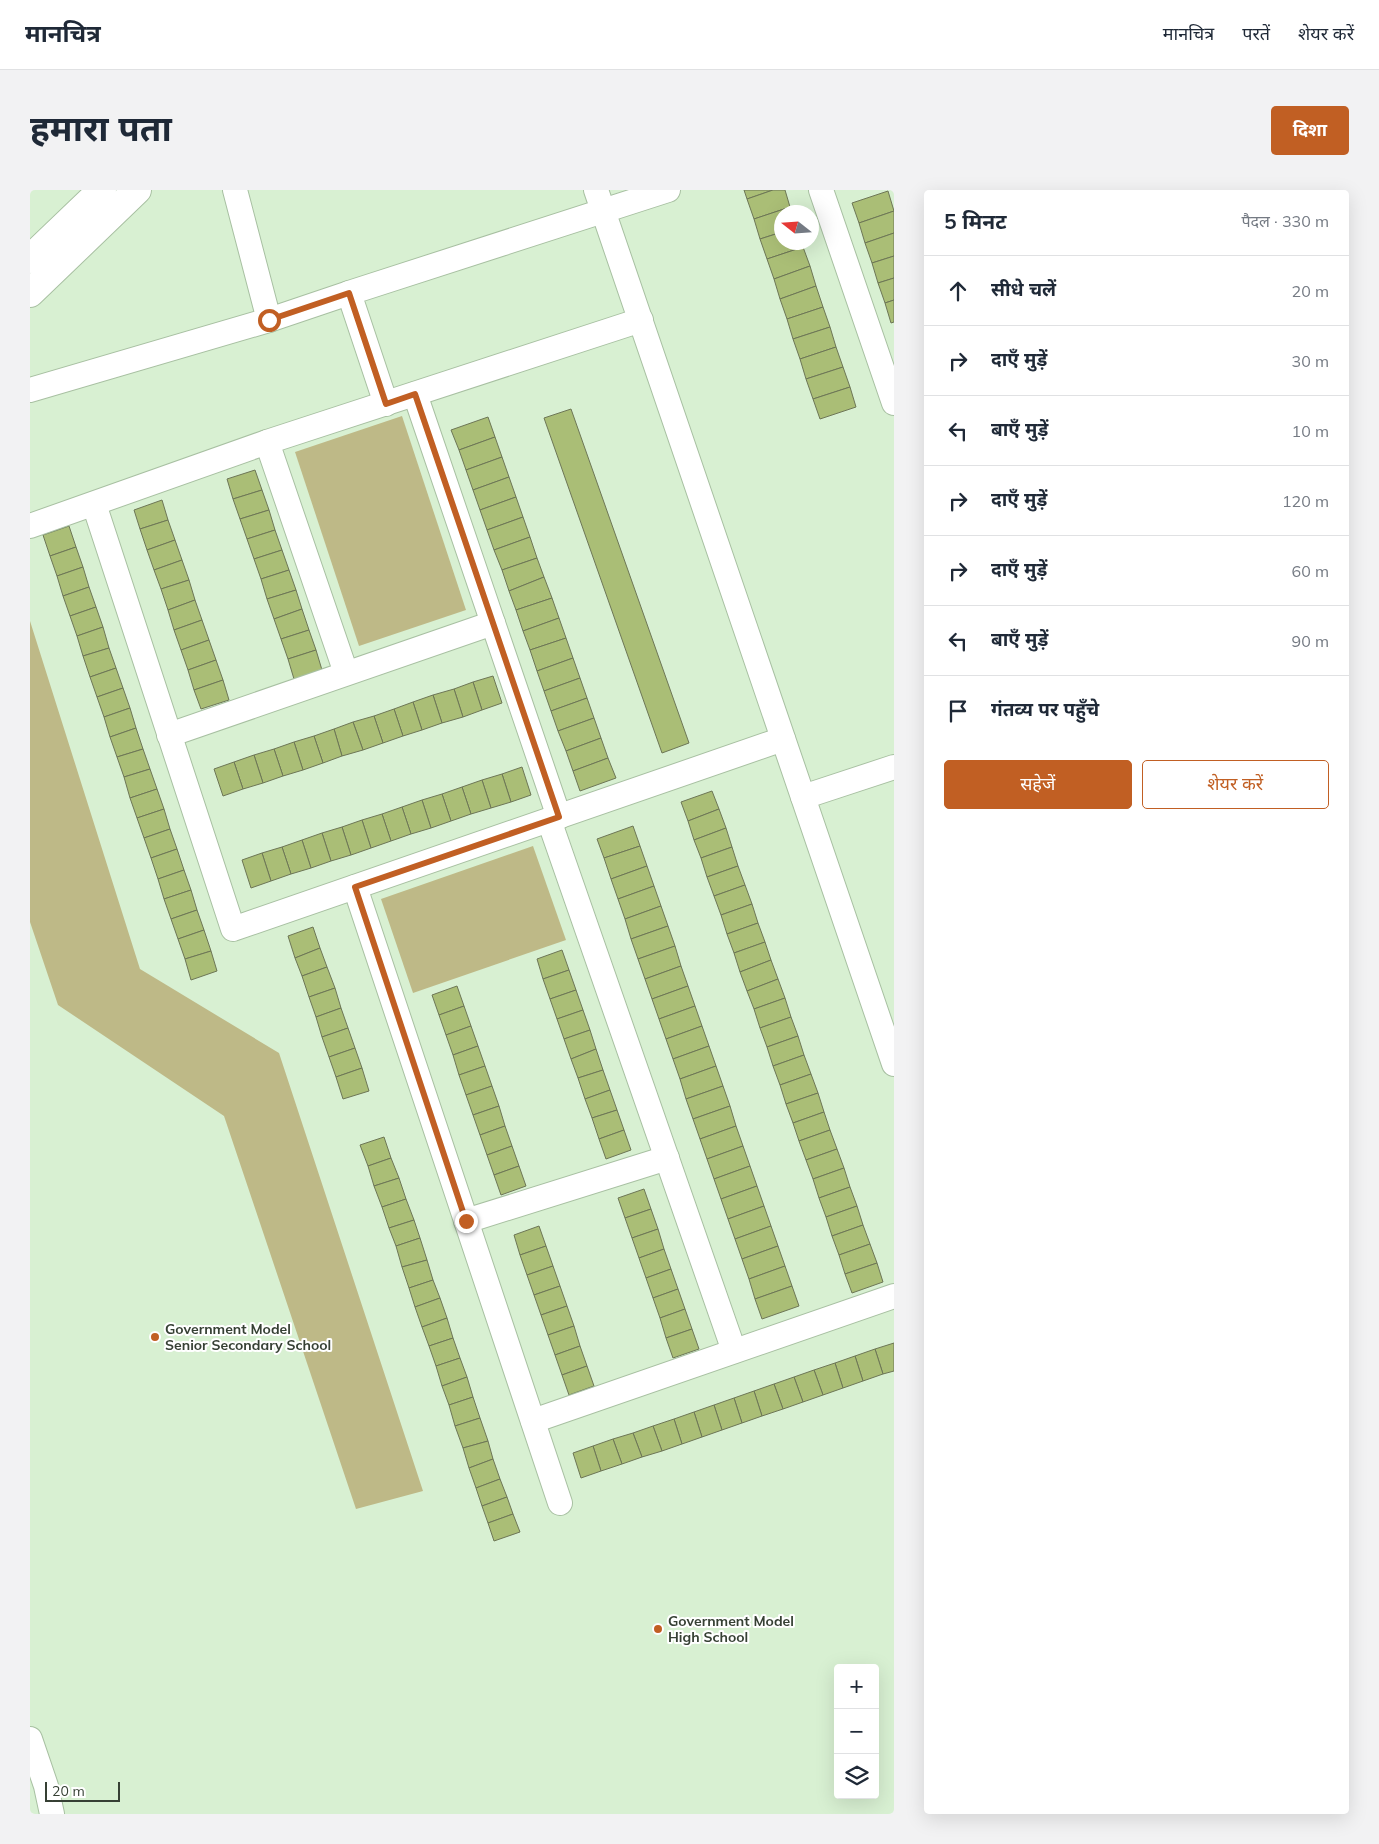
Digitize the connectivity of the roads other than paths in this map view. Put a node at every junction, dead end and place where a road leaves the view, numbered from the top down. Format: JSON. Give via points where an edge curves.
{"nodes":[{"id":1,"x":102,"y":190,"type":"edge"},
{"id":2,"x":137,"y":190,"type":"edge"},
{"id":3,"x":234,"y":190,"type":"edge"},
{"id":4,"x":668,"y":190,"type":"edge"},
{"id":5,"x":821,"y":190,"type":"edge"},
{"id":6,"x":600,"y":201,"type":"edge"},
{"id":7,"x":30,"y":259,"type":"edge"},
{"id":8,"x":30,"y":293,"type":"edge"},
{"id":9,"x":349,"y":293,"type":"junction"},
{"id":10,"x":269,"y":320,"type":"junction"},
{"id":11,"x":641,"y":320,"type":"junction"},
{"id":12,"x":30,"y":390,"type":"edge"},
{"id":13,"x":892,"y":392,"type":"edge"},
{"id":14,"x":415,"y":394,"type":"junction"},
{"id":15,"x":386,"y":404,"type":"junction"},
{"id":16,"x":267,"y":442,"type":"junction"},
{"id":17,"x":94,"y":504,"type":"junction"},
{"id":18,"x":30,"y":526,"type":"edge"},
{"id":19,"x":493,"y":623,"type":"junction"},
{"id":20,"x":346,"y":674,"type":"junction"},
{"id":21,"x":169,"y":734,"type":"junction"},
{"id":22,"x":783,"y":739,"type":"junction"},
{"id":23,"x":894,"y":767,"type":"edge"},
{"id":24,"x":803,"y":797,"type":"junction"},
{"id":25,"x":554,"y":818,"type":"junction"},
{"id":26,"x":355,"y":887,"type":"junction"},
{"id":27,"x":894,"y":1064,"type":"edge"},
{"id":28,"x":667,"y":1158,"type":"junction"},
{"id":29,"x":466,"y":1221,"type":"junction"},
{"id":30,"x":894,"y":1296,"type":"edge"},
{"id":31,"x":734,"y":1351,"type":"junction"},
{"id":32,"x":533,"y":1421,"type":"junction"},
{"id":33,"x":560,"y":1503,"type":"dead end"},
{"id":34,"x":30,"y":1739,"type":"edge"},
{"id":35,"x":52,"y":1814,"type":"edge"}],
"edges":[{"from":1,"to":7,"type":"street"},
{"from":2,"to":8,"type":"street"},
{"from":3,"to":10,"type":"street"},
{"from":4,"to":6,"type":"street"},
{"from":5,"to":13,"type":"street"},
{"from":6,"to":9,"type":"street"},
{"from":6,"to":11,"type":"street"},
{"from":9,"to":10,"type":"street"},
{"from":9,"to":15,"type":"street"},
{"from":10,"to":12,"type":"street"},
{"from":11,"to":14,"type":"street"},
{"from":11,"to":22,"type":"street"},
{"from":14,"to":15,"type":"street"},
{"from":14,"to":19,"type":"street"},
{"from":15,"to":16,"type":"street"},
{"from":16,"to":17,"type":"street"},
{"from":16,"to":20,"type":"street"},
{"from":17,"to":18,"type":"street"},
{"from":17,"to":21,"type":"street"},
{"from":19,"to":20,"type":"street"},
{"from":19,"to":25,"type":"street"},
{"from":20,"to":21,"type":"street"},
{"from":21,"to":26,"type":"street","via":[[233,929]]},
{"from":22,"to":24,"type":"street"},
{"from":22,"to":25,"type":"street"},
{"from":23,"to":24,"type":"street"},
{"from":24,"to":27,"type":"street"},
{"from":25,"to":26,"type":"street"},
{"from":25,"to":28,"type":"street"},
{"from":26,"to":29,"type":"street"},
{"from":28,"to":29,"type":"street"},
{"from":28,"to":31,"type":"street"},
{"from":29,"to":32,"type":"street"},
{"from":30,"to":31,"type":"street"},
{"from":31,"to":32,"type":"street"},
{"from":32,"to":33,"type":"street"},
{"from":34,"to":35,"type":"street"}]}
